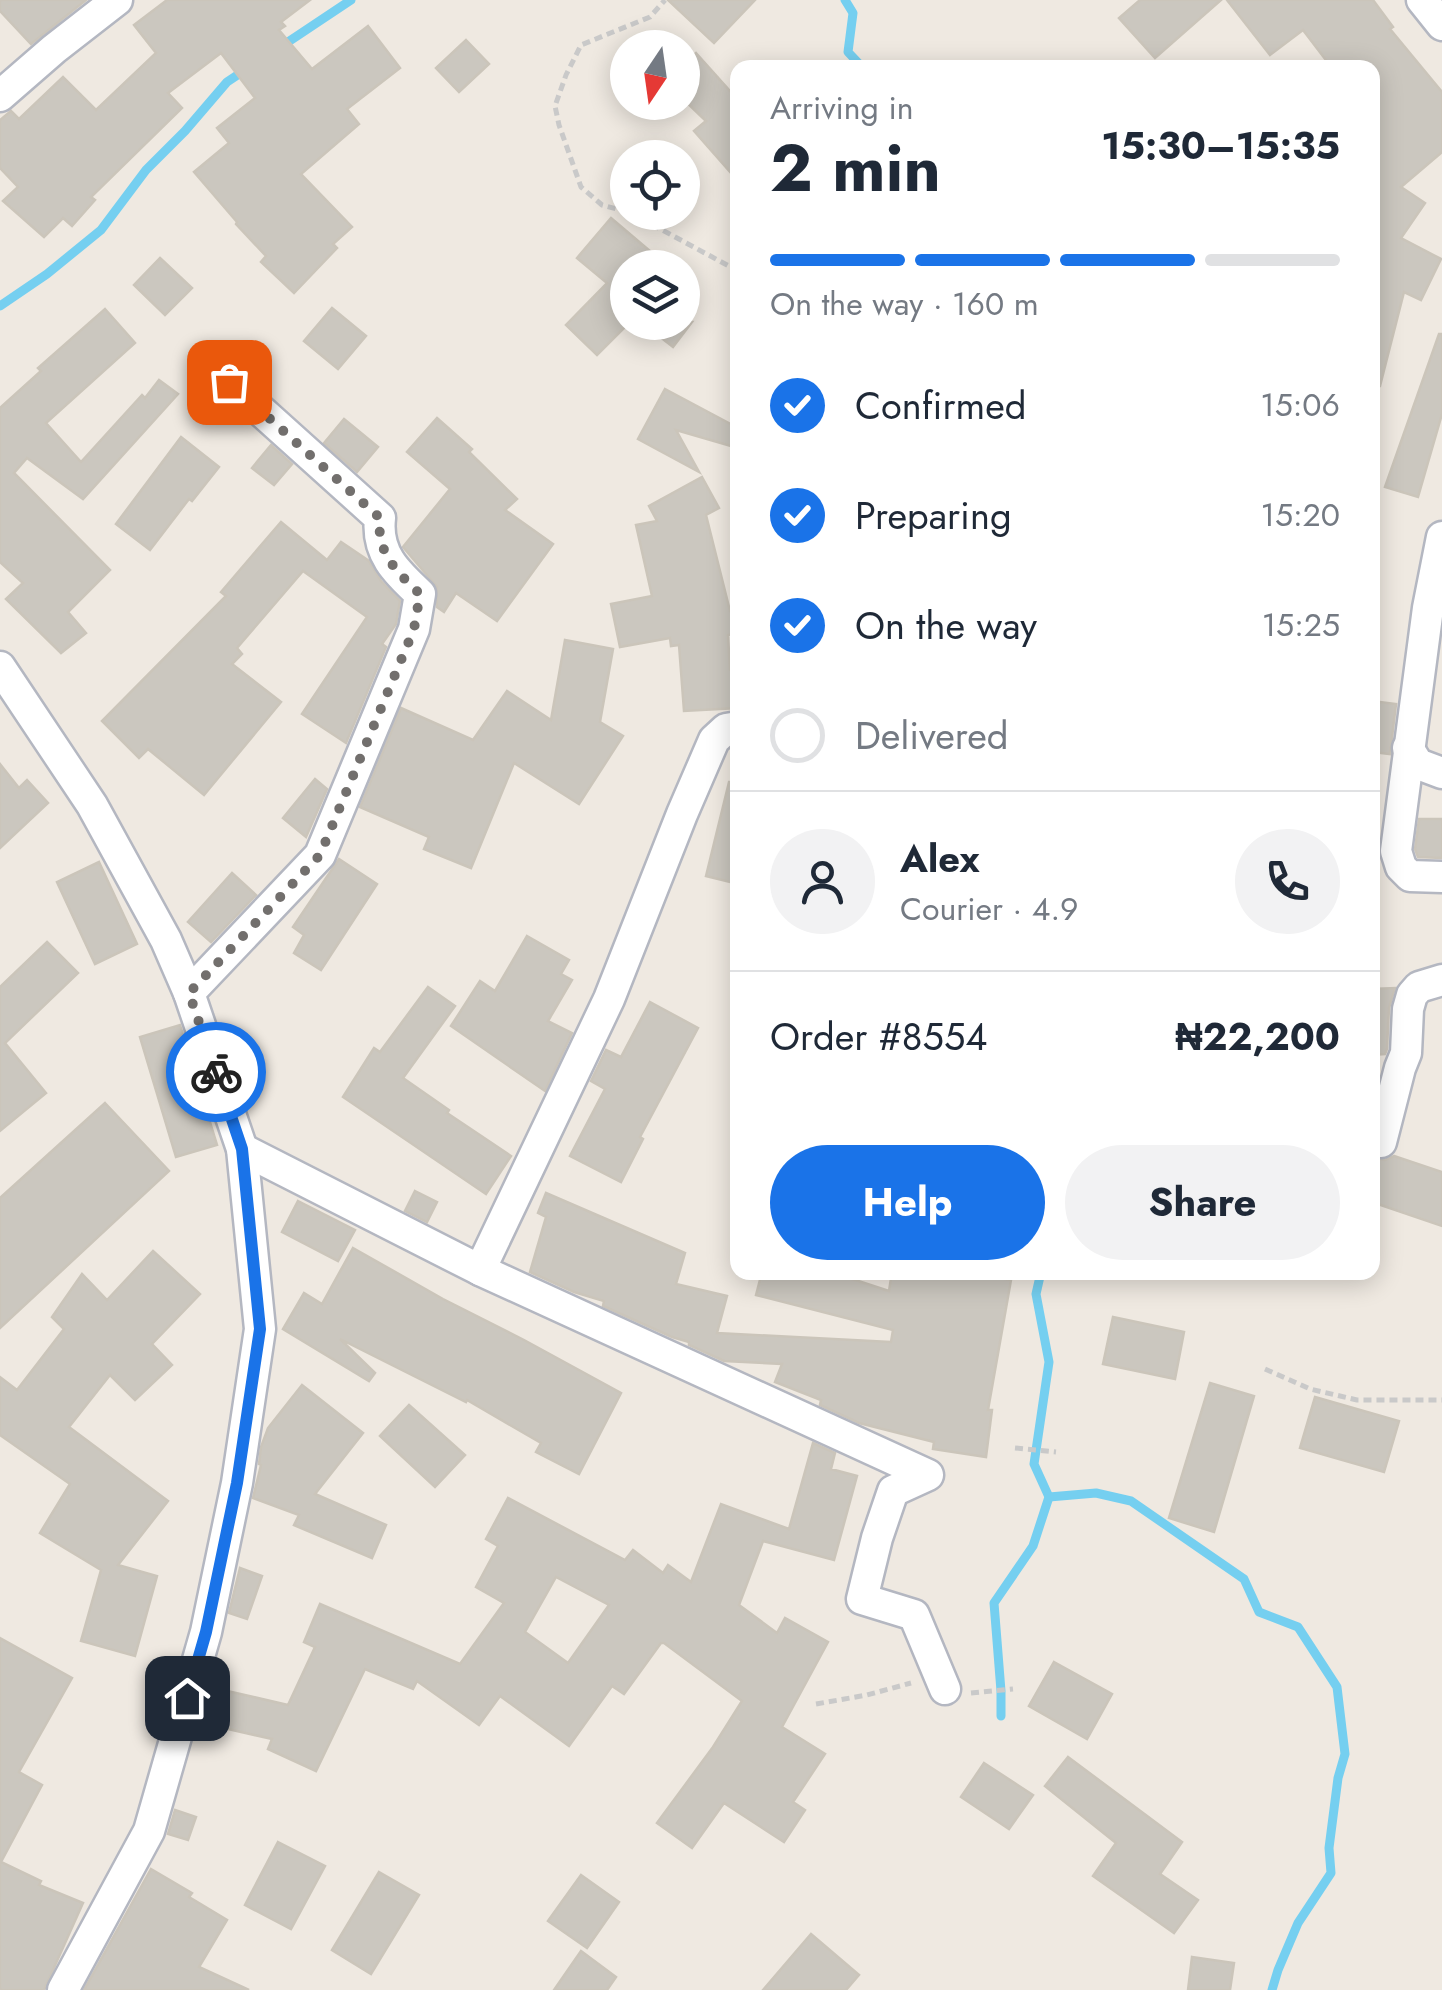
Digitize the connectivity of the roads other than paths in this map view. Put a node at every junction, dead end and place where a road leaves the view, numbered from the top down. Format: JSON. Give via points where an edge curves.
{"nodes":[{"id":1,"x":117,"y":0,"type":"edge"},
{"id":2,"x":1422,"y":0,"type":"edge"},
{"id":3,"x":1442,"y":25,"type":"edge"},
{"id":4,"x":0,"y":96,"type":"edge"},
{"id":5,"x":229,"y":382,"type":"dead end"},
{"id":6,"x":1442,"y":537,"type":"edge"},
{"id":7,"x":0,"y":667,"type":"edge"},
{"id":8,"x":730,"y":728,"type":"edge"},
{"id":9,"x":1408,"y":748,"type":"junction"},
{"id":10,"x":1442,"y":772,"type":"edge"},
{"id":11,"x":1442,"y":877,"type":"edge"},
{"id":12,"x":1442,"y":980,"type":"edge"},
{"id":13,"x":189,"y":993,"type":"junction"},
{"id":14,"x":1381,"y":1142,"type":"dead end"},
{"id":15,"x":242,"y":1149,"type":"junction"},
{"id":16,"x":480,"y":1270,"type":"junction"},
{"id":17,"x":946,"y":1689,"type":"road end"},
{"id":18,"x":63,"y":1990,"type":"edge"}],
"edges":[{"from":1,"to":4,"type":"street"},
{"from":2,"to":3,"type":"street"},
{"from":5,"to":13,"type":"street","via":[[380,518],[380,546],[420,594],[414,629],[320,855]]},
{"from":6,"to":9,"type":"street"},
{"from":7,"to":13,"type":"street","via":[[92,804]]},
{"from":8,"to":16,"type":"street","via":[[714,740],[610,999]]},
{"from":9,"to":10,"type":"street","via":[[1418,764]]},
{"from":9,"to":11,"type":"street","via":[[1396,851],[1410,876]]},
{"from":12,"to":14,"type":"street","via":[[1412,995],[1406,1053]]},
{"from":13,"to":15,"type":"street"},
{"from":15,"to":16,"type":"street"},
{"from":15,"to":18,"type":"street","via":[[260,1329],[210,1614],[149,1831]]},
{"from":16,"to":17,"type":"street","via":[[928,1476],[893,1491],[862,1599],[914,1616]]}]}
